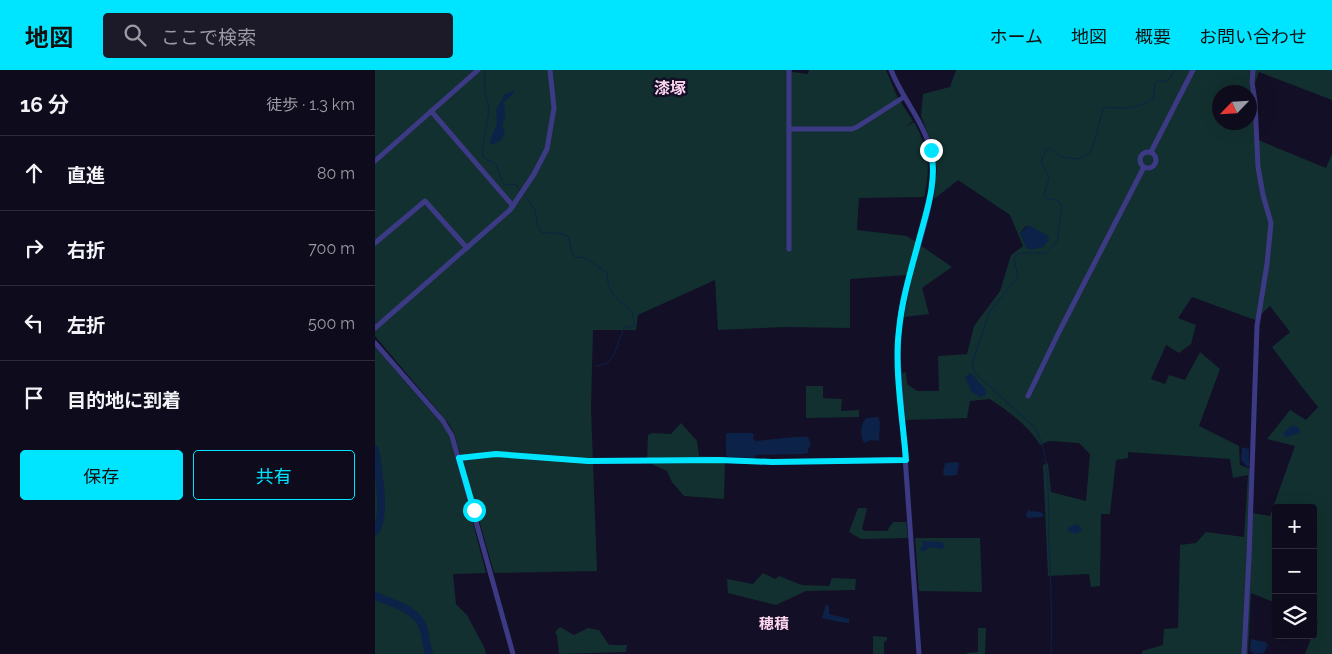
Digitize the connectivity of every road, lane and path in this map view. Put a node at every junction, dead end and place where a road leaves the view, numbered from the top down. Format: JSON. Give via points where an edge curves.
{"nodes":[{"id":1,"x":478,"y":70,"type":"edge"},
{"id":2,"x":550,"y":70,"type":"edge"},
{"id":3,"x":789,"y":70,"type":"edge"},
{"id":4,"x":891,"y":70,"type":"edge"},
{"id":5,"x":1193,"y":70,"type":"edge"},
{"id":6,"x":1253,"y":70,"type":"edge"},
{"id":7,"x":904,"y":97,"type":"junction"},
{"id":8,"x":431,"y":111,"type":"junction"},
{"id":9,"x":789,"y":129,"type":"junction"},
{"id":10,"x":1151,"y":152,"type":"junction"},
{"id":11,"x":375,"y":161,"type":"edge"},
{"id":12,"x":1144,"y":167,"type":"junction"},
{"id":13,"x":513,"y":206,"type":"junction"},
{"id":14,"x":375,"y":243,"type":"edge"},
{"id":15,"x":467,"y":248,"type":"junction"},
{"id":16,"x":789,"y":249,"type":"dead end"},
{"id":17,"x":375,"y":328,"type":"edge"},
{"id":18,"x":375,"y":343,"type":"edge"},
{"id":19,"x":1028,"y":396,"type":"dead end"},
{"id":20,"x":459,"y":458,"type":"junction"},
{"id":21,"x":906,"y":460,"type":"junction"},
{"id":22,"x":513,"y":654,"type":"edge"},
{"id":23,"x":919,"y":654,"type":"edge"},
{"id":24,"x":1244,"y":654,"type":"edge"}],
"edges":[{"from":1,"to":8,"type":"street"},
{"from":2,"to":13,"type":"street","via":[[554,108],[547,149]]},
{"from":3,"to":9,"type":"street"},
{"from":4,"to":7,"type":"street"},
{"from":5,"to":10,"type":"street"},
{"from":6,"to":24,"type":"street","via":[[1258,167],[1271,223],[1257,326]]},
{"from":7,"to":9,"type":"street","via":[[857,127]]},
{"from":7,"to":21,"type":"street","via":[[927,137],[933,173],[931,195],[898,331]]},
{"from":8,"to":11,"type":"street"},
{"from":8,"to":13,"type":"street"},
{"from":9,"to":16,"type":"street"},
{"from":10,"to":12,"type":"street","via":[[1141,156]]},
{"from":10,"to":12,"type":"street","via":[[1155,156],[1155,164]]},
{"from":12,"to":19,"type":"street"},
{"from":13,"to":15,"type":"street"},
{"from":14,"to":15,"type":"street","via":[[425,201]]},
{"from":15,"to":17,"type":"street"},
{"from":18,"to":20,"type":"street","via":[[444,422]]},
{"from":20,"to":21,"type":"street","via":[[496,454],[588,461]]},
{"from":20,"to":22,"type":"street"},
{"from":21,"to":23,"type":"street"}]}
